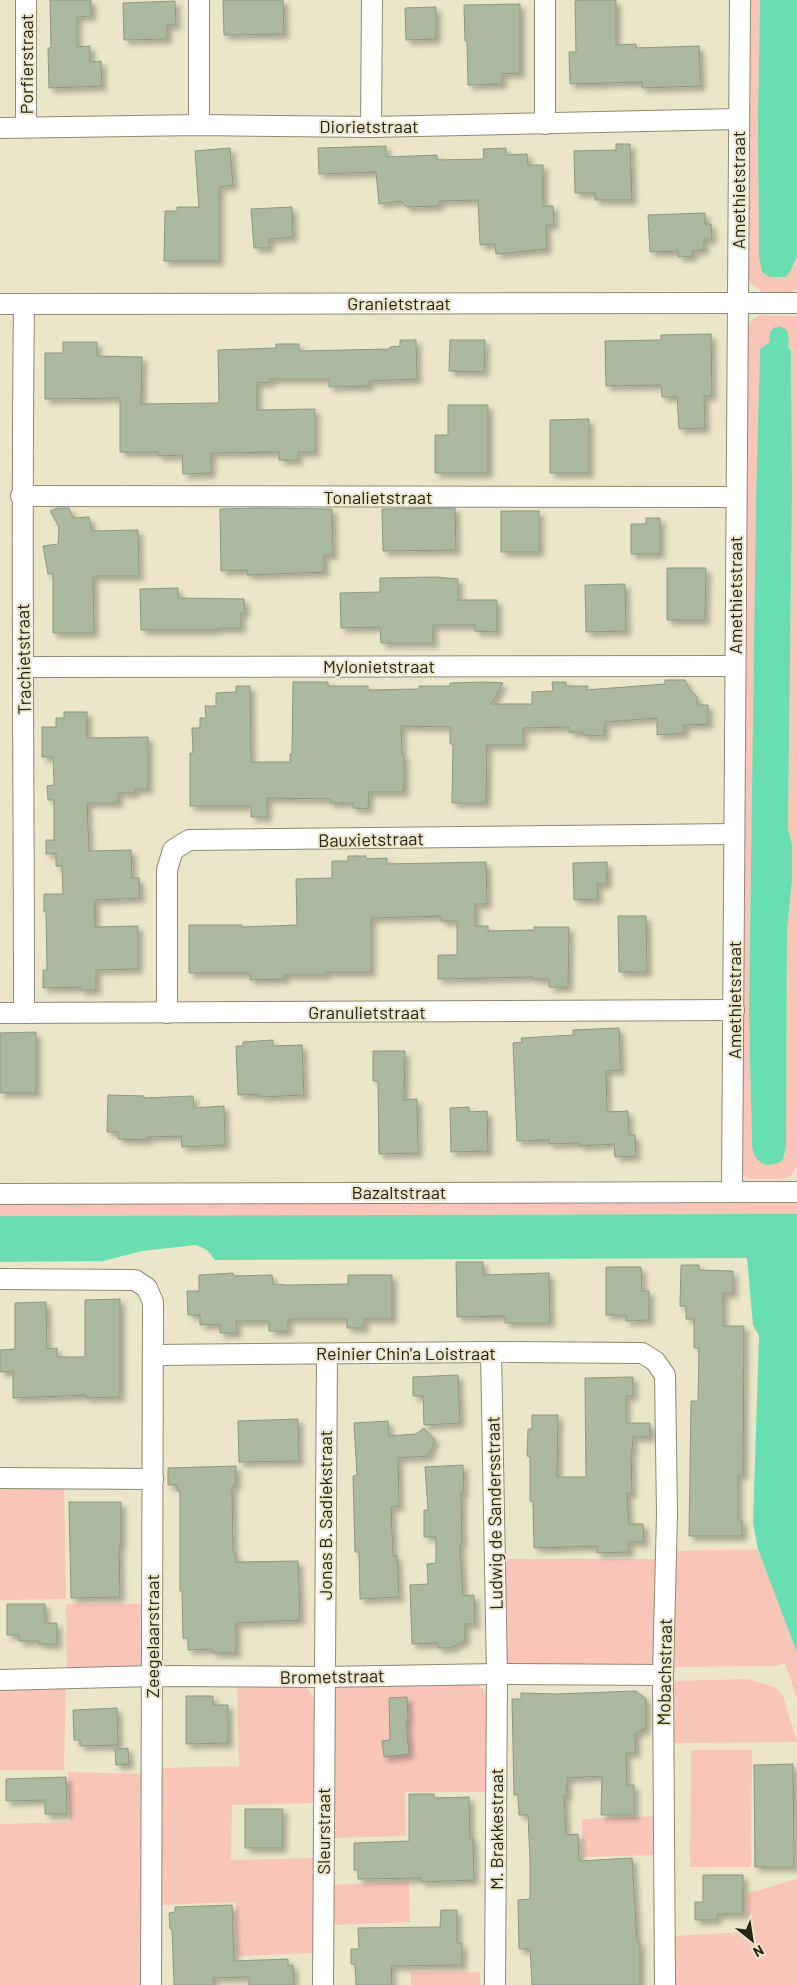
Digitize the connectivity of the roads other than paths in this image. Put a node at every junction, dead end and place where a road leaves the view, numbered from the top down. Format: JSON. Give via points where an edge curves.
{"nodes":[{"id":1,"x":26,"y":0,"type":"edge"},
{"id":2,"x":199,"y":0,"type":"edge"},
{"id":3,"x":372,"y":0,"type":"edge"},
{"id":4,"x":544,"y":0,"type":"edge"},
{"id":5,"x":740,"y":0,"type":"edge"},
{"id":6,"x":738,"y":119,"type":"junction"},
{"id":7,"x":545,"y":124,"type":"junction"},
{"id":8,"x":199,"y":125,"type":"junction"},
{"id":9,"x":26,"y":127,"type":"junction"},
{"id":10,"x":371,"y":127,"type":"junction"},
{"id":11,"x":0,"y":128,"type":"edge"},
{"id":12,"x":738,"y":302,"type":"junction"},
{"id":13,"x":797,"y":303,"type":"edge"},
{"id":14,"x":0,"y":304,"type":"edge"},
{"id":15,"x":24,"y":304,"type":"junction"},
{"id":16,"x":21,"y":496,"type":"junction"},
{"id":17,"x":735,"y":497,"type":"junction"},
{"id":18,"x":735,"y":666,"type":"junction"},
{"id":19,"x":24,"y":667,"type":"junction"},
{"id":20,"x":734,"y":834,"type":"junction"},
{"id":21,"x":734,"y":1010,"type":"junction"},
{"id":22,"x":167,"y":1012,"type":"junction"},
{"id":23,"x":0,"y":1013,"type":"edge"},
{"id":24,"x":24,"y":1013,"type":"junction"},
{"id":25,"x":732,"y":1190,"type":"junction"},
{"id":26,"x":797,"y":1192,"type":"edge"},
{"id":27,"x":0,"y":1194,"type":"edge"},
{"id":28,"x":0,"y":1279,"type":"edge"},
{"id":29,"x":491,"y":1352,"type":"junction"},
{"id":30,"x":327,"y":1354,"type":"junction"},
{"id":31,"x":154,"y":1355,"type":"junction"},
{"id":32,"x":656,"y":1361,"type":"joint"},
{"id":33,"x":0,"y":1478,"type":"edge"},
{"id":34,"x":153,"y":1479,"type":"junction"},
{"id":35,"x":497,"y":1674,"type":"junction"},
{"id":36,"x":152,"y":1676,"type":"junction"},
{"id":37,"x":663,"y":1676,"type":"junction"},
{"id":38,"x":324,"y":1677,"type":"junction"},
{"id":39,"x":0,"y":1680,"type":"edge"},
{"id":40,"x":151,"y":1985,"type":"edge"},
{"id":41,"x":323,"y":1985,"type":"edge"},
{"id":42,"x":495,"y":1985,"type":"edge"},
{"id":43,"x":665,"y":1985,"type":"edge"}],
"edges":[{"from":1,"to":9,"type":"street","name":"Porfierstraat"},
{"from":2,"to":8,"type":"street"},
{"from":3,"to":10,"type":"street"},
{"from":4,"to":7,"type":"street"},
{"from":5,"to":6,"type":"street","name":"Amethietstraat"},
{"from":6,"to":7,"type":"street","name":"Diorietstraat"},
{"from":6,"to":12,"type":"street","name":"Amethietstraat"},
{"from":7,"to":10,"type":"street","name":"Diorietstraat"},
{"from":8,"to":9,"type":"street","name":"Diorietstraat"},
{"from":8,"to":10,"type":"street","name":"Diorietstraat"},
{"from":9,"to":11,"type":"street","name":"Diorietstraat"},
{"from":12,"to":13,"type":"street","name":"Granietstraat"},
{"from":12,"to":15,"type":"street","name":"Granietstraat"},
{"from":12,"to":17,"type":"street","name":"Amethietstraat"},
{"from":14,"to":15,"type":"street","name":"Granietstraat"},
{"from":15,"to":16,"type":"street","name":"Trachietstraat"},
{"from":16,"to":17,"type":"street","name":"Tonalietstraat"},
{"from":16,"to":19,"type":"street","name":"Trachietstraat"},
{"from":17,"to":18,"type":"street","name":"Amethietstraat"},
{"from":18,"to":19,"type":"street","name":"Mylonietstraat"},
{"from":18,"to":20,"type":"street","name":"Amethietstraat"},
{"from":19,"to":24,"type":"street","name":"Trachietstraat"},
{"from":20,"to":21,"type":"street","name":"Amethietstraat"},
{"from":20,"to":22,"type":"street","name":"Bauxietstraat","via":[[189,840],[173,850],[167,870]]},
{"from":21,"to":22,"type":"street","name":"Granulietstraat"},
{"from":21,"to":25,"type":"street","name":"Amethietstraat"},
{"from":22,"to":24,"type":"street","name":"Granulietstraat"},
{"from":23,"to":24,"type":"street","name":"Granulietstraat"},
{"from":25,"to":26,"type":"street","name":"Bazaltstraat"},
{"from":25,"to":27,"type":"street","name":"Bazaltstraat"},
{"from":28,"to":31,"type":"street","name":"Zeegelaarstraat","via":[[135,1280],[147,1288],[153,1302]]},
{"from":29,"to":30,"type":"street","name":"Reinier Chin'a Loistraat"},
{"from":29,"to":32,"type":"street","name":"Reinier Chin'a Loistraat","via":[[642,1354]]},
{"from":29,"to":35,"type":"street","name":"Ludwig de Sandersstraat"},
{"from":30,"to":31,"type":"street","name":"Reinier Chin'a Loistraat"},
{"from":30,"to":38,"type":"street","name":"Jonas B. Sadiekstraat"},
{"from":31,"to":34,"type":"street","name":"Zeegelaarstraat"},
{"from":32,"to":37,"type":"street","name":"Mobachstraat","via":[[665,1376],[667,1514]]},
{"from":33,"to":34,"type":"street"},
{"from":34,"to":36,"type":"street","name":"Zeegelaarstraat"},
{"from":35,"to":37,"type":"street","name":"Brometstraat"},
{"from":35,"to":38,"type":"street","name":"Brometstraat"},
{"from":35,"to":42,"type":"street","name":"M. Brakkestraat"},
{"from":36,"to":38,"type":"street","name":"Brometstraat"},
{"from":36,"to":39,"type":"street","name":"Brometstraat"},
{"from":36,"to":40,"type":"street","name":"Zeegelaarstraat"},
{"from":37,"to":43,"type":"street","name":"Mobachstraat"},
{"from":38,"to":41,"type":"street","name":"Sleurstraat"}]}
